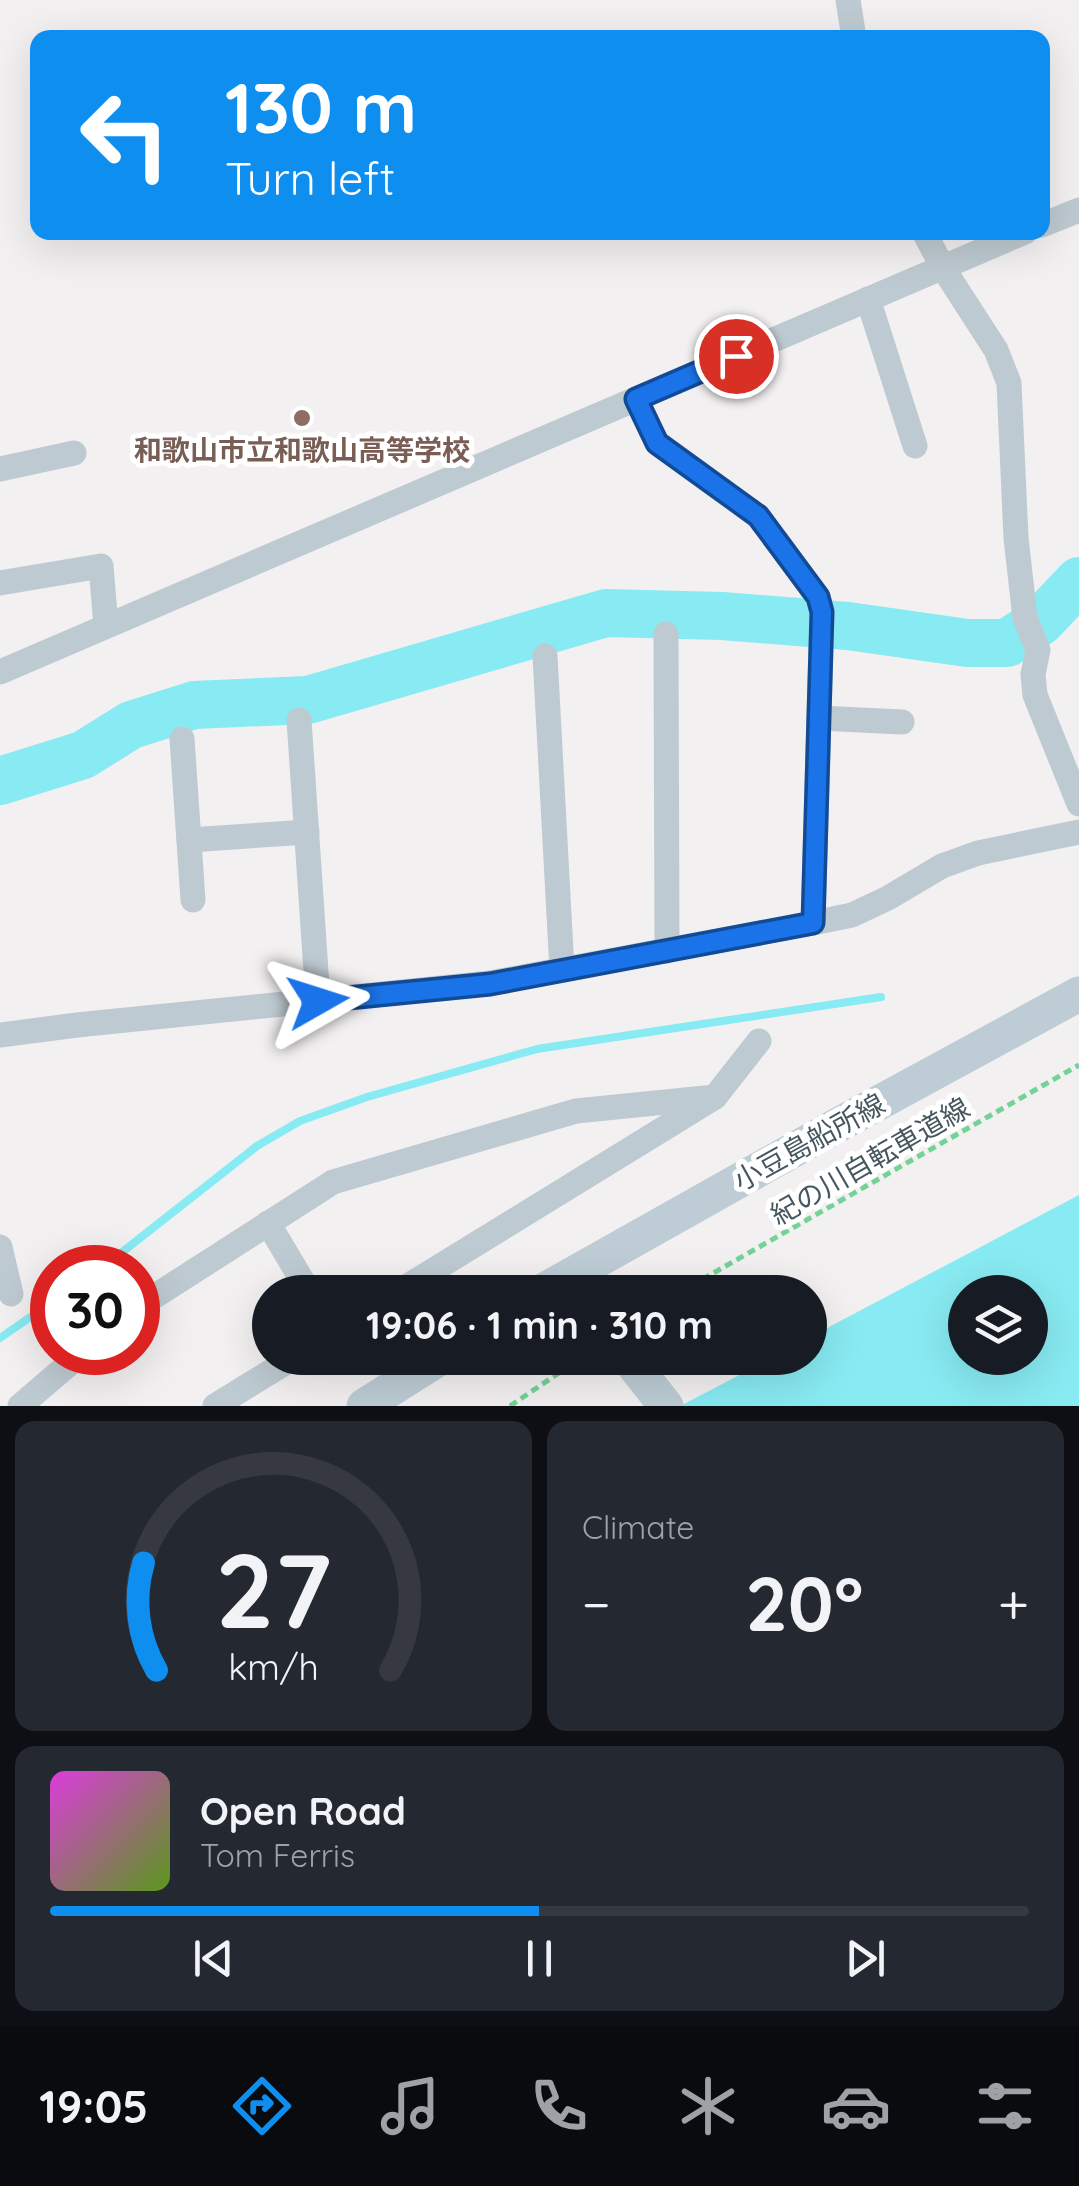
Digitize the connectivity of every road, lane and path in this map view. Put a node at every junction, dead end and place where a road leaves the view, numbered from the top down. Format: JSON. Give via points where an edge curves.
{"nodes":[{"id":1,"x":848,"y":0,"type":"edge"},
{"id":2,"x":853,"y":30,"type":"edge"},
{"id":3,"x":1079,"y":210,"type":"edge"},
{"id":4,"x":1050,"y":222,"type":"edge"},
{"id":5,"x":928,"y":240,"type":"edge"},
{"id":6,"x":1007,"y":240,"type":"edge"},
{"id":7,"x":943,"y":268,"type":"junction"},
{"id":8,"x":868,"y":299,"type":"junction"},
{"id":9,"x":636,"y":399,"type":"junction"},
{"id":10,"x":915,"y":446,"type":"dead end"},
{"id":11,"x":74,"y":453,"type":"dead end"},
{"id":12,"x":0,"y":469,"type":"edge"},
{"id":13,"x":0,"y":583,"type":"edge"},
{"id":14,"x":106,"y":626,"type":"junction"},
{"id":15,"x":666,"y":634,"type":"dead end"},
{"id":16,"x":544,"y":656,"type":"dead end"},
{"id":17,"x":0,"y":672,"type":"edge"},
{"id":18,"x":819,"y":718,"type":"junction"},
{"id":19,"x":299,"y":720,"type":"dead end"},
{"id":20,"x":902,"y":722,"type":"dead end"},
{"id":21,"x":182,"y":739,"type":"dead end"},
{"id":22,"x":1079,"y":804,"type":"edge"},
{"id":23,"x":306,"y":832,"type":"junction"},
{"id":24,"x":1079,"y":832,"type":"edge"},
{"id":25,"x":189,"y":840,"type":"junction"},
{"id":26,"x":192,"y":900,"type":"dead end"},
{"id":27,"x":813,"y":923,"type":"junction"},
{"id":28,"x":667,"y":951,"type":"junction"},
{"id":29,"x":562,"y":970,"type":"junction"},
{"id":30,"x":1079,"y":994,"type":"edge"},
{"id":31,"x":318,"y":1001,"type":"junction"},
{"id":32,"x":0,"y":1034,"type":"edge"},
{"id":33,"x":758,"y":1041,"type":"dead end"},
{"id":34,"x":1079,"y":1065,"type":"edge"},
{"id":35,"x":714,"y":1097,"type":"junction"},
{"id":36,"x":268,"y":1223,"type":"junction"},
{"id":37,"x":0,"y":1247,"type":"edge"},
{"id":38,"x":299,"y":1275,"type":"edge"},
{"id":39,"x":426,"y":1275,"type":"edge"},
{"id":40,"x":582,"y":1275,"type":"edge"},
{"id":41,"x":710,"y":1275,"type":"edge"},
{"id":42,"x":160,"y":1292,"type":"edge"},
{"id":43,"x":11,"y":1294,"type":"dead end"},
{"id":44,"x":56,"y":1375,"type":"edge"},
{"id":45,"x":265,"y":1375,"type":"edge"},
{"id":46,"x":413,"y":1375,"type":"edge"},
{"id":47,"x":556,"y":1375,"type":"edge"},
{"id":48,"x":641,"y":1375,"type":"edge"},
{"id":49,"x":20,"y":1406,"type":"edge"},
{"id":50,"x":215,"y":1406,"type":"edge"},
{"id":51,"x":364,"y":1406,"type":"edge"},
{"id":52,"x":510,"y":1406,"type":"edge"},
{"id":53,"x":666,"y":1406,"type":"edge"}],
"edges":[{"from":1,"to":2,"type":"street"},
{"from":3,"to":4,"type":"street"},
{"from":5,"to":7,"type":"street"},
{"from":6,"to":7,"type":"street"},
{"from":7,"to":8,"type":"street"},
{"from":7,"to":22,"type":"street","via":[[1009,382],[1016,538],[1038,650],[1035,695]]},
{"from":8,"to":9,"type":"street"},
{"from":8,"to":10,"type":"street"},
{"from":9,"to":14,"type":"street"},
{"from":9,"to":18,"type":"street","via":[[657,443],[758,516],[818,597]]},
{"from":11,"to":12,"type":"street"},
{"from":13,"to":14,"type":"street","via":[[102,566]]},
{"from":14,"to":17,"type":"street"},
{"from":15,"to":28,"type":"street"},
{"from":16,"to":29,"type":"street"},
{"from":18,"to":20,"type":"street"},
{"from":18,"to":27,"type":"street"},
{"from":19,"to":23,"type":"street"},
{"from":21,"to":25,"type":"street"},
{"from":23,"to":25,"type":"street"},
{"from":23,"to":31,"type":"street"},
{"from":24,"to":27,"type":"street","via":[[978,852],[852,914]]},
{"from":25,"to":26,"type":"street"},
{"from":27,"to":28,"type":"street"},
{"from":28,"to":29,"type":"street"},
{"from":29,"to":31,"type":"street"},
{"from":30,"to":40,"type":"main road","name":"小豆島船所線"},
{"from":31,"to":32,"type":"street"},
{"from":33,"to":35,"type":"street"},
{"from":34,"to":41,"type":"path","name":"紀の川自転車道線"},
{"from":35,"to":36,"type":"street","via":[[576,1111],[333,1182]]},
{"from":35,"to":39,"type":"street"},
{"from":36,"to":38,"type":"street"},
{"from":36,"to":42,"type":"street"},
{"from":37,"to":43,"type":"street"},
{"from":44,"to":49,"type":"street"},
{"from":45,"to":50,"type":"street"},
{"from":46,"to":51,"type":"main road"},
{"from":47,"to":52,"type":"path"},
{"from":48,"to":53,"type":"main road"}]}
